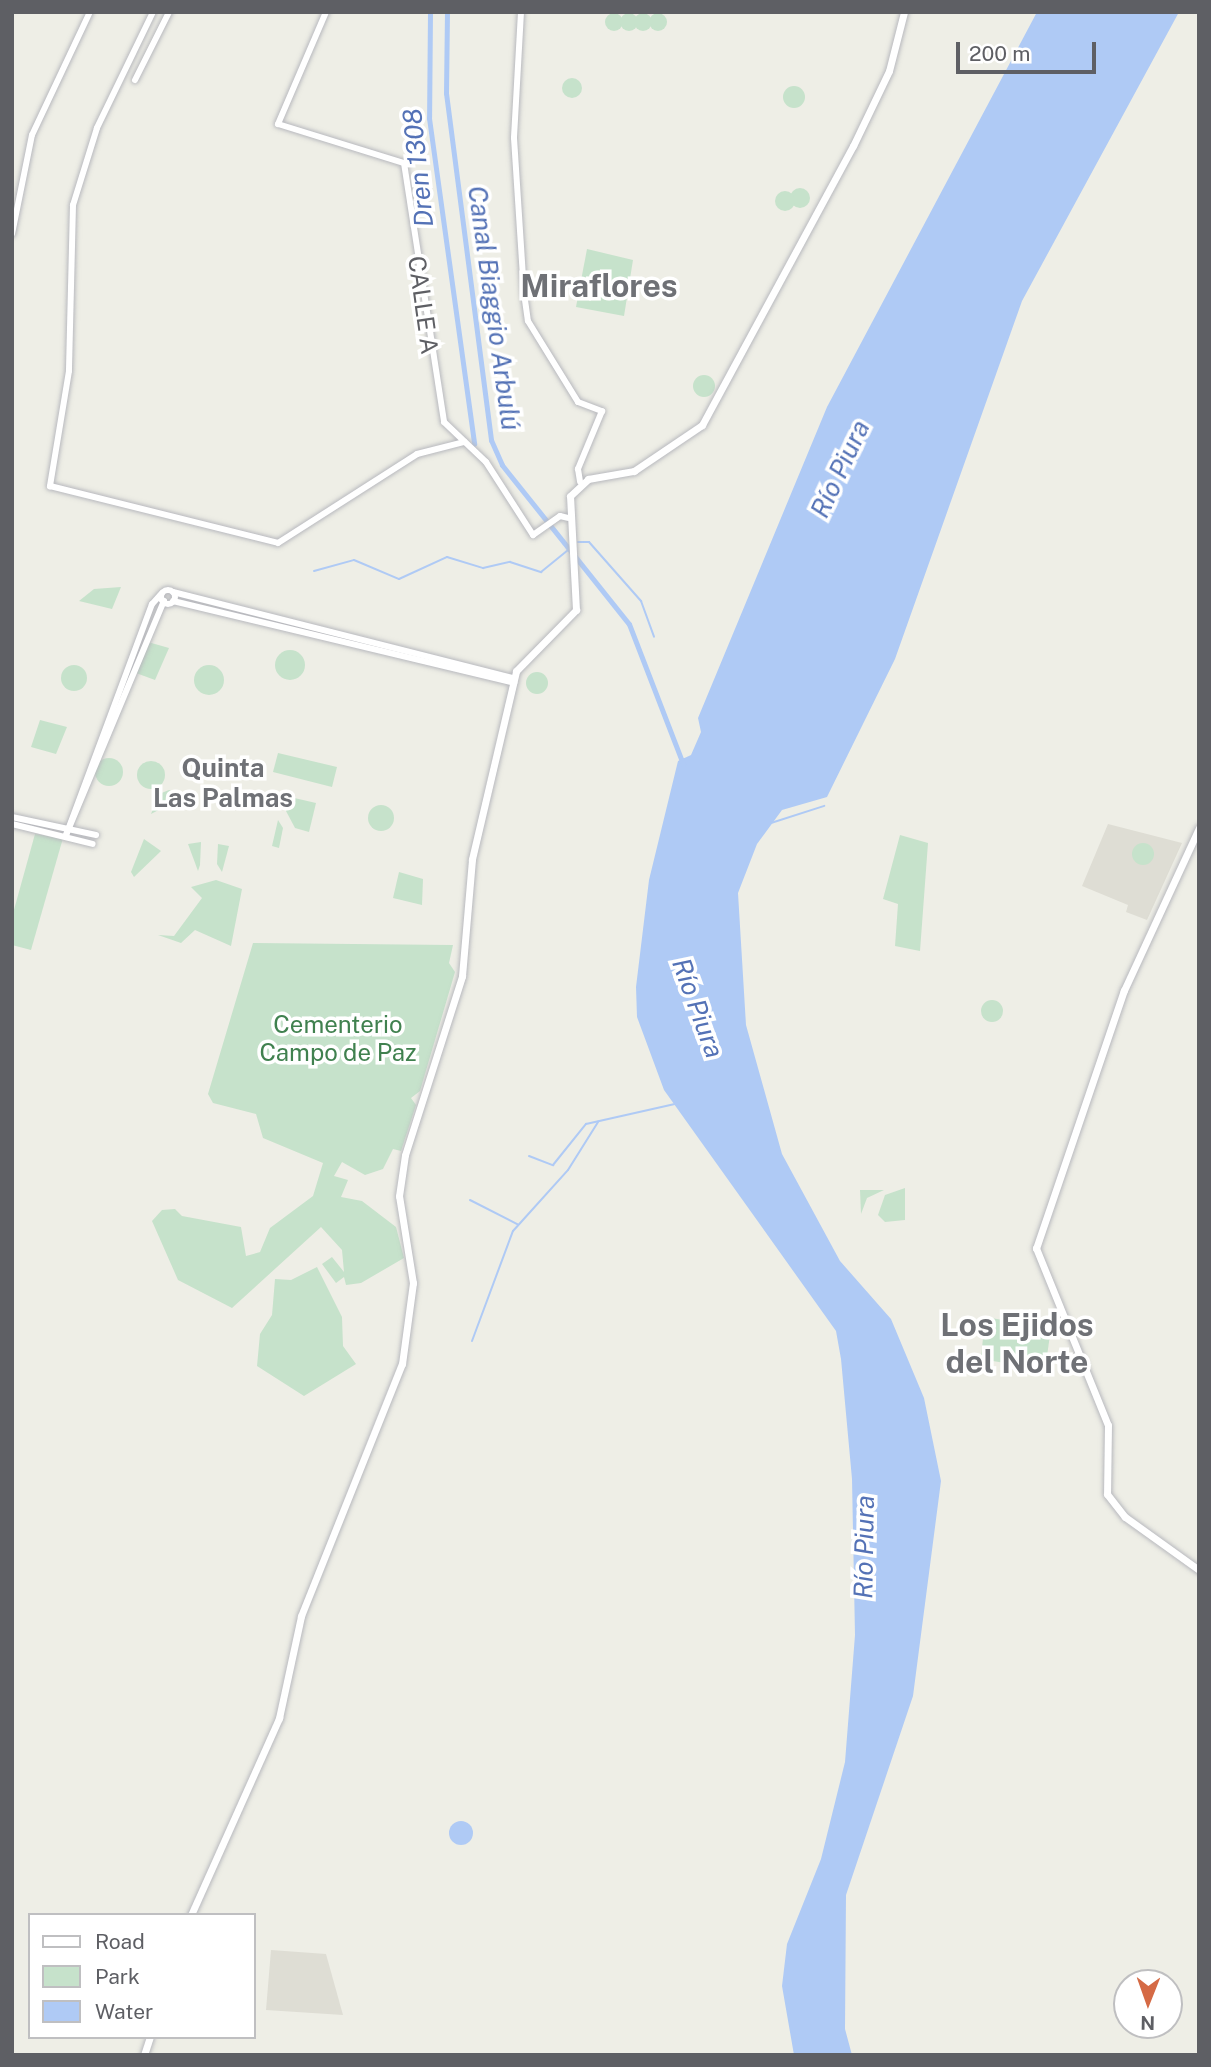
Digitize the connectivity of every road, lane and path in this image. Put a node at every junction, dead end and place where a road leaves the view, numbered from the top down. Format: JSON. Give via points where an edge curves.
{"nodes":[{"id":1,"x":90,"y":12,"type":"edge"},
{"id":2,"x":153,"y":12,"type":"edge"},
{"id":3,"x":169,"y":12,"type":"edge"},
{"id":4,"x":326,"y":12,"type":"edge"},
{"id":5,"x":521,"y":12,"type":"edge"},
{"id":6,"x":904,"y":12,"type":"edge"},
{"id":7,"x":135,"y":80,"type":"dead end"},
{"id":8,"x":12,"y":233,"type":"edge"},
{"id":9,"x":463,"y":441,"type":"junction"},
{"id":10,"x":580,"y":482,"type":"junction"},
{"id":11,"x":568,"y":517,"type":"junction"},
{"id":12,"x":173,"y":592,"type":"junction"},
{"id":13,"x":163,"y":597,"type":"junction"},
{"id":14,"x":173,"y":601,"type":"junction"},
{"id":15,"x":514,"y":680,"type":"junction"},
{"id":16,"x":12,"y":817,"type":"edge"},
{"id":17,"x":12,"y":824,"type":"edge"},
{"id":18,"x":68,"y":827,"type":"junction"},
{"id":19,"x":1199,"y":828,"type":"edge"},
{"id":20,"x":66,"y":835,"type":"junction"},
{"id":21,"x":96,"y":835,"type":"dead end"},
{"id":22,"x":93,"y":844,"type":"dead end"},
{"id":23,"x":1199,"y":1570,"type":"edge"},
{"id":24,"x":192,"y":1913,"type":"edge"}],
"edges":[{"from":1,"to":8,"type":"street","via":[[29,143]]},
{"from":2,"to":9,"type":"street","via":[[97,128],[70,223],[69,371],[50,486],[278,544],[417,454]]},
{"from":3,"to":7,"type":"street"},
{"from":4,"to":9,"type":"street","name":"CALLE A","via":[[278,124],[404,163],[439,407]]},
{"from":5,"to":10,"type":"street","via":[[514,148],[524,293],[528,321],[578,402],[602,411],[578,469]]},
{"from":6,"to":10,"type":"main road","via":[[889,71],[853,146],[702,425],[634,471]]},
{"from":9,"to":11,"type":"street","name":"CALLE A","via":[[490,467],[533,535]]},
{"from":10,"to":11,"type":"main road","via":[[570,496]]},
{"from":11,"to":15,"type":"main road","via":[[576,586],[572,615],[523,658]]},
{"from":12,"to":13,"type":"street"},
{"from":12,"to":14,"type":"street"},
{"from":12,"to":15,"type":"street"},
{"from":13,"to":14,"type":"street"},
{"from":13,"to":18,"type":"street","via":[[152,604]]},
{"from":14,"to":15,"type":"street"},
{"from":15,"to":24,"type":"main road","via":[[471,859],[462,976],[403,1165],[400,1196],[414,1283],[402,1364],[301,1616],[279,1718]]},
{"from":16,"to":18,"type":"street"},
{"from":17,"to":20,"type":"street"},
{"from":18,"to":20,"type":"street"},
{"from":18,"to":21,"type":"street"},
{"from":19,"to":23,"type":"main road","via":[[1124,990],[1036,1248],[1108,1424],[1107,1494],[1125,1517]]},
{"from":20,"to":22,"type":"street"}]}
